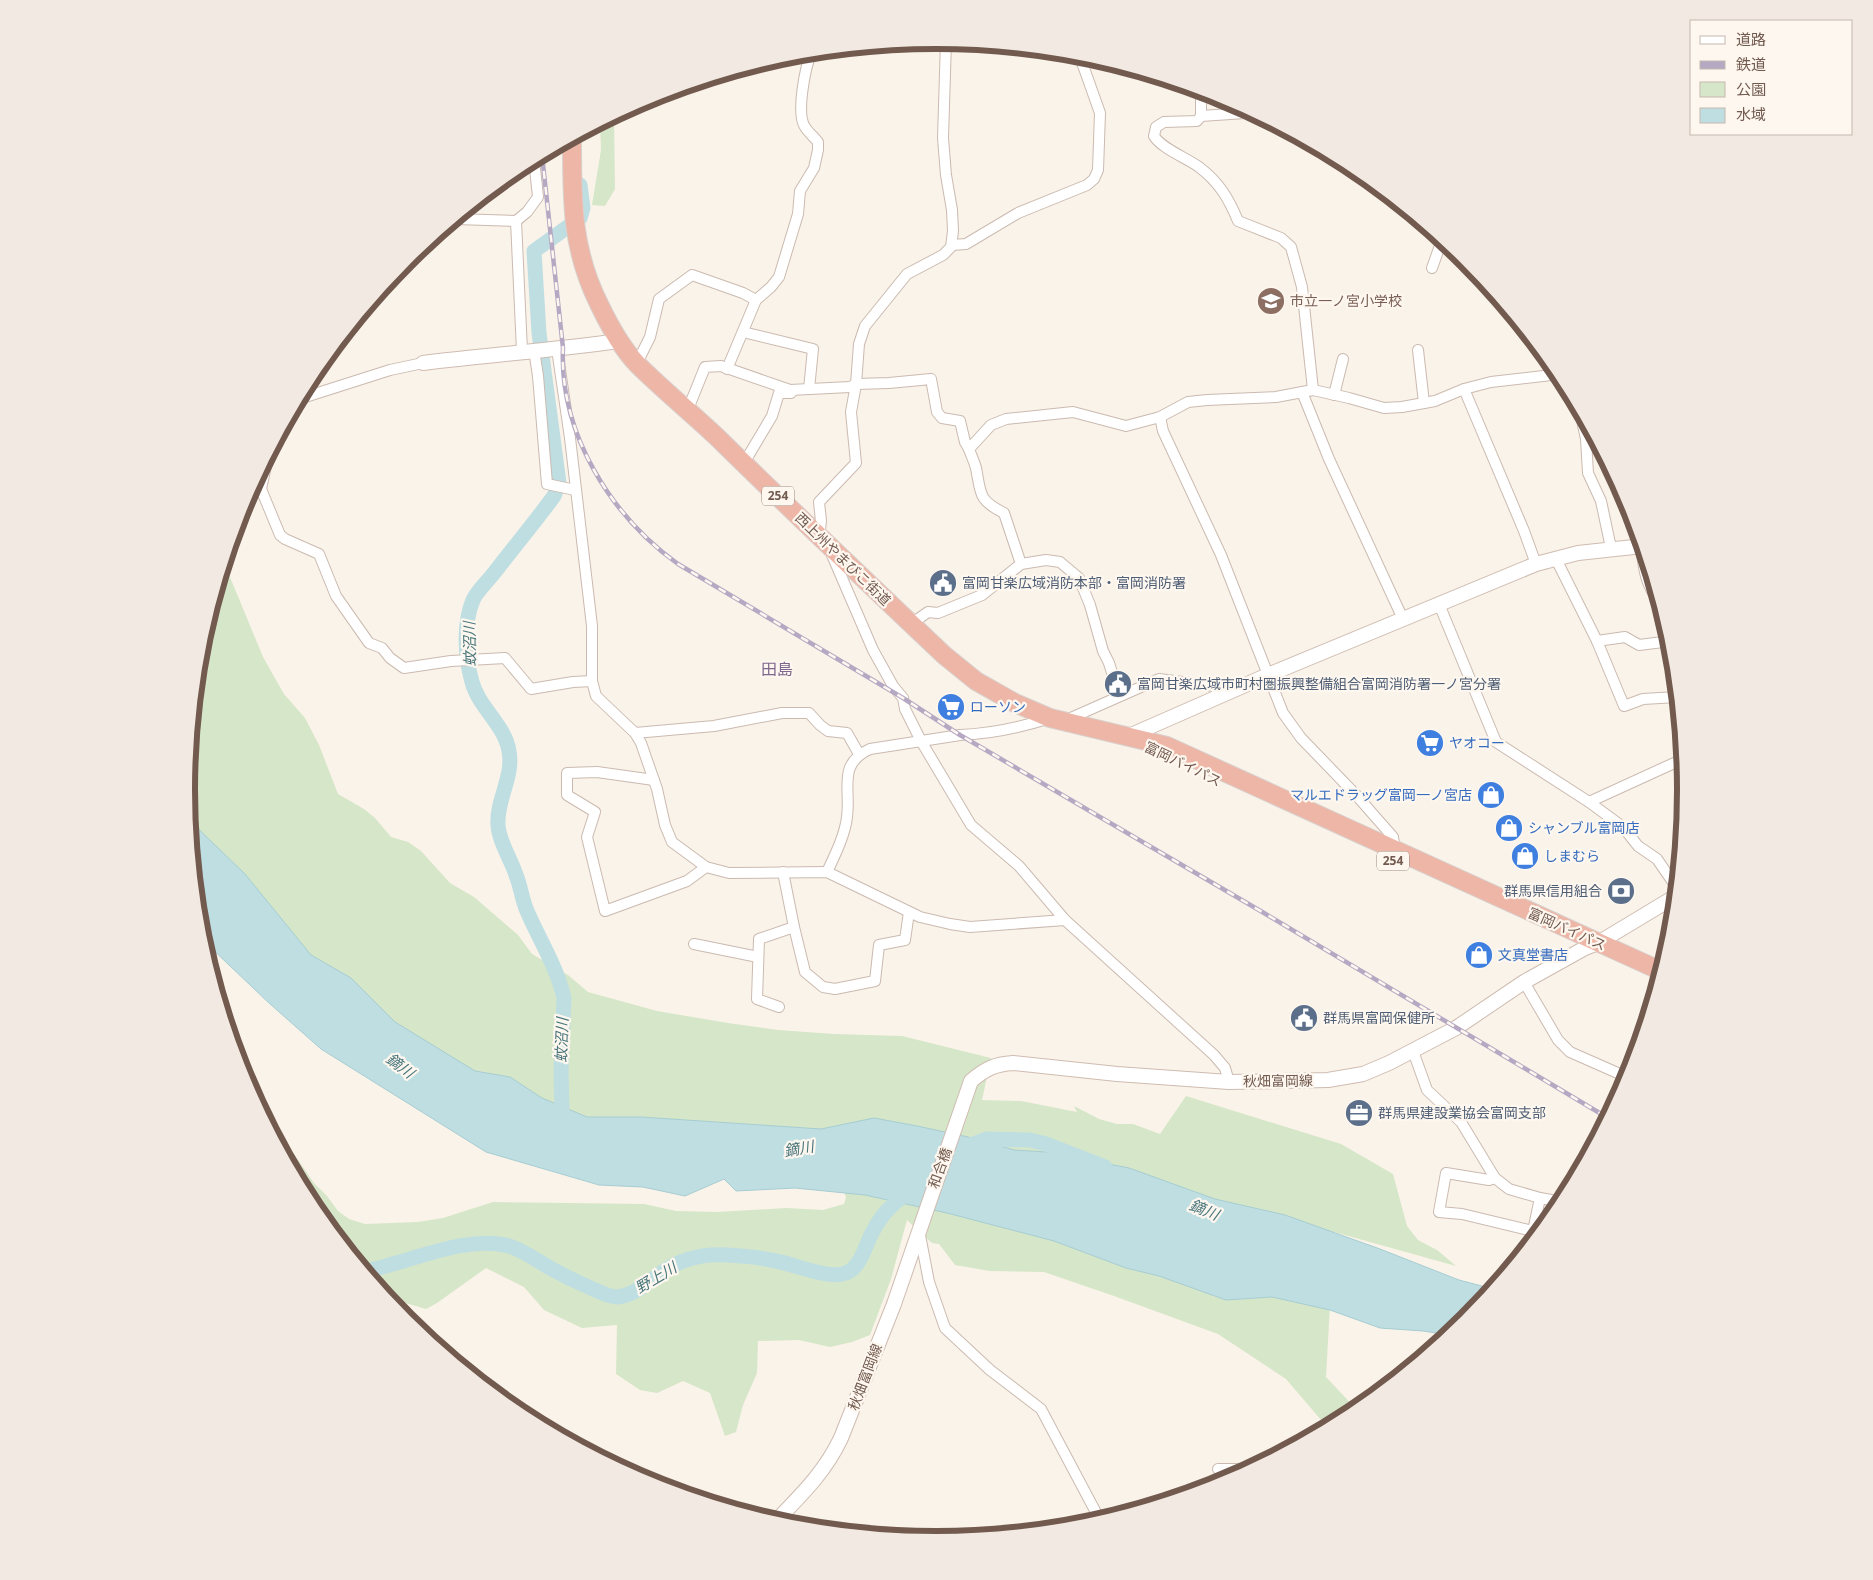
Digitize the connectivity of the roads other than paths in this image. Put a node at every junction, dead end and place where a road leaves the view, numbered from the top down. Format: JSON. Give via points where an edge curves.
{"nodes":[{"id":1,"x":946,"y":49,"type":"edge"},
{"id":2,"x":809,"y":60,"type":"edge"},
{"id":3,"x":1082,"y":63,"type":"edge"},
{"id":4,"x":1201,"y":98,"type":"edge"},
{"id":5,"x":1239,"y":113,"type":"edge"},
{"id":6,"x":1201,"y":116,"type":"junction"},
{"id":7,"x":572,"y":145,"type":"edge"},
{"id":8,"x":535,"y":168,"type":"edge"},
{"id":9,"x":464,"y":219,"type":"edge"},
{"id":10,"x":516,"y":221,"type":"junction"},
{"id":11,"x":952,"y":244,"type":"junction"},
{"id":12,"x":1440,"y":246,"type":"edge"},
{"id":13,"x":1432,"y":268,"type":"dead end"},
{"id":14,"x":756,"y":300,"type":"junction"},
{"id":15,"x":743,"y":332,"type":"junction"},
{"id":16,"x":619,"y":341,"type":"junction"},
{"id":17,"x":557,"y":349,"type":"junction"},
{"id":18,"x":1418,"y":350,"type":"dead end"},
{"id":19,"x":528,"y":351,"type":"junction"},
{"id":20,"x":1343,"y":359,"type":"dead end"},
{"id":21,"x":423,"y":363,"type":"joint"},
{"id":22,"x":637,"y":363,"type":"junction"},
{"id":23,"x":727,"y":369,"type":"junction"},
{"id":24,"x":1551,"y":375,"type":"edge"},
{"id":25,"x":856,"y":384,"type":"junction"},
{"id":26,"x":809,"y":389,"type":"junction"},
{"id":27,"x":1464,"y":389,"type":"junction"},
{"id":28,"x":793,"y":390,"type":"junction"},
{"id":29,"x":1313,"y":390,"type":"junction"},
{"id":30,"x":1302,"y":392,"type":"junction"},
{"id":31,"x":1334,"y":394,"type":"junction"},
{"id":32,"x":309,"y":396,"type":"edge"},
{"id":33,"x":1424,"y":403,"type":"junction"},
{"id":34,"x":688,"y":409,"type":"junction"},
{"id":35,"x":1160,"y":417,"type":"junction"},
{"id":36,"x":1584,"y":431,"type":"edge"},
{"id":37,"x":969,"y":448,"type":"junction"},
{"id":38,"x":744,"y":463,"type":"junction"},
{"id":39,"x":262,"y":484,"type":"edge"},
{"id":40,"x":572,"y":489,"type":"junction"},
{"id":41,"x":824,"y":541,"type":"junction"},
{"id":42,"x":1636,"y":546,"type":"edge"},
{"id":43,"x":1611,"y":548,"type":"junction"},
{"id":44,"x":1556,"y":559,"type":"junction"},
{"id":45,"x":1021,"y":564,"type":"junction"},
{"id":46,"x":1536,"y":564,"type":"junction"},
{"id":47,"x":1439,"y":604,"type":"junction"},
{"id":48,"x":1403,"y":619,"type":"junction"},
{"id":49,"x":911,"y":624,"type":"junction"},
{"id":50,"x":1597,"y":641,"type":"junction"},
{"id":51,"x":1663,"y":642,"type":"edge"},
{"id":52,"x":1268,"y":675,"type":"junction"},
{"id":53,"x":592,"y":681,"type":"junction"},
{"id":54,"x":1119,"y":696,"type":"junction"},
{"id":55,"x":1221,"y":696,"type":"junction"},
{"id":56,"x":1671,"y":697,"type":"edge"},
{"id":57,"x":1057,"y":719,"type":"junction"},
{"id":58,"x":635,"y":733,"type":"junction"},
{"id":59,"x":1129,"y":736,"type":"junction"},
{"id":60,"x":920,"y":741,"type":"junction"},
{"id":61,"x":859,"y":754,"type":"junction"},
{"id":62,"x":1677,"y":762,"type":"edge"},
{"id":63,"x":654,"y":780,"type":"junction"},
{"id":64,"x":1589,"y":802,"type":"junction"},
{"id":65,"x":1394,"y":850,"type":"junction"},
{"id":66,"x":706,"y":867,"type":"junction"},
{"id":67,"x":783,"y":872,"type":"junction"},
{"id":68,"x":827,"y":872,"type":"junction"},
{"id":69,"x":1672,"y":881,"type":"edge"},
{"id":70,"x":1669,"y":900,"type":"edge"},
{"id":71,"x":909,"y":912,"type":"junction"},
{"id":72,"x":1065,"y":920,"type":"junction"},
{"id":73,"x":794,"y":927,"type":"junction"},
{"id":74,"x":694,"y":944,"type":"dead end"},
{"id":75,"x":1592,"y":946,"type":"junction"},
{"id":76,"x":758,"y":957,"type":"junction"},
{"id":77,"x":1655,"y":969,"type":"edge"},
{"id":78,"x":1653,"y":979,"type":"edge"},
{"id":79,"x":1524,"y":982,"type":"junction"},
{"id":80,"x":779,"y":1007,"type":"dead end"},
{"id":81,"x":1413,"y":1051,"type":"junction"},
{"id":82,"x":1621,"y":1074,"type":"edge"},
{"id":83,"x":1228,"y":1082,"type":"junction"},
{"id":84,"x":957,"y":1121,"type":"joint"},
{"id":85,"x":1495,"y":1178,"type":"junction"},
{"id":86,"x":1540,"y":1198,"type":"junction"},
{"id":87,"x":1554,"y":1201,"type":"edge"},
{"id":88,"x":923,"y":1216,"type":"joint"},
{"id":89,"x":1533,"y":1229,"type":"edge"},
{"id":90,"x":919,"y":1230,"type":"junction"},
{"id":91,"x":1532,"y":1231,"type":"edge"},
{"id":92,"x":1218,"y":1468,"type":"dead end"},
{"id":93,"x":1234,"y":1469,"type":"edge"},
{"id":94,"x":1096,"y":1513,"type":"edge"},
{"id":95,"x":782,"y":1515,"type":"edge"}],
"edges":[{"from":1,"to":11,"type":"street","via":[[943,138],[952,210]]},
{"from":2,"to":14,"type":"street","via":[[805,74],[802,117],[804,127],[818,142],[814,168],[800,191],[798,214],[779,277]]},
{"from":3,"to":11,"type":"street","via":[[1100,113],[1098,170],[1094,179],[1018,213],[966,244]]},
{"from":4,"to":6,"type":"street"},
{"from":5,"to":6,"type":"street"},
{"from":6,"to":29,"type":"street","via":[[1197,121],[1160,124],[1155,130],[1155,138],[1215,181],[1227,196],[1238,220],[1281,238],[1291,247],[1302,287]]},
{"from":7,"to":16,"type":"highway","name":"西上州やまびこ街道","number":"254","via":[[575,232],[584,268],[598,303]]},
{"from":8,"to":10,"type":"street","via":[[538,197]]},
{"from":9,"to":10,"type":"street"},
{"from":10,"to":19,"type":"street"},
{"from":11,"to":25,"type":"street","via":[[943,255],[907,274],[865,326],[859,344]]},
{"from":12,"to":13,"type":"street"},
{"from":14,"to":15,"type":"street"},
{"from":14,"to":22,"type":"street","via":[[692,275],[659,299],[650,338]]},
{"from":15,"to":23,"type":"street"},
{"from":15,"to":26,"type":"street","via":[[812,350]]},
{"from":16,"to":17,"type":"main road"},
{"from":16,"to":22,"type":"highway","name":"西上州やまびこ街道","number":"254"},
{"from":17,"to":19,"type":"main road"},
{"from":17,"to":40,"type":"street","via":[[570,438]]},
{"from":18,"to":33,"type":"street"},
{"from":19,"to":21,"type":"main road"},
{"from":19,"to":40,"type":"street","via":[[538,376],[547,484]]},
{"from":20,"to":31,"type":"street"},
{"from":21,"to":32,"type":"street"},
{"from":22,"to":34,"type":"highway","name":"西上州やまびこ街道","number":"254"},
{"from":23,"to":28,"type":"street"},
{"from":23,"to":34,"type":"street","via":[[705,367]]},
{"from":24,"to":27,"type":"street","via":[[1491,382]]},
{"from":25,"to":26,"type":"street"},
{"from":25,"to":37,"type":"street","via":[[931,379],[937,412],[942,418],[960,420]]},
{"from":25,"to":41,"type":"street","via":[[851,412],[856,463],[819,502]]},
{"from":26,"to":28,"type":"street"},
{"from":27,"to":33,"type":"street"},
{"from":27,"to":46,"type":"street"},
{"from":28,"to":38,"type":"street","via":[[791,394],[779,393],[772,416]]},
{"from":29,"to":30,"type":"street"},
{"from":29,"to":31,"type":"street"},
{"from":30,"to":35,"type":"street","via":[[1276,397],[1188,402]]},
{"from":30,"to":48,"type":"street","via":[[1329,459]]},
{"from":31,"to":33,"type":"street","via":[[1384,408]]},
{"from":34,"to":38,"type":"highway","name":"西上州やまびこ街道","number":"254"},
{"from":35,"to":37,"type":"street","via":[[1126,426],[1073,412],[1006,419],[991,425]]},
{"from":35,"to":52,"type":"street","via":[[1163,432],[1221,555]]},
{"from":36,"to":43,"type":"street","via":[[1588,473],[1601,500]]},
{"from":37,"to":45,"type":"street","via":[[981,494],[991,506],[1004,513]]},
{"from":38,"to":41,"type":"highway","name":"西上州やまびこ街道","number":"254"},
{"from":39,"to":53,"type":"street","via":[[261,489],[280,534],[285,540],[319,554],[330,584],[369,643],[382,648],[404,668],[505,658],[531,689]]},
{"from":40,"to":53,"type":"street","via":[[592,626]]},
{"from":41,"to":49,"type":"highway","name":"西上州やまびこ街道","number":"254"},
{"from":41,"to":60,"type":"street","via":[[874,650],[903,698],[904,709]]},
{"from":42,"to":43,"type":"main road"},
{"from":43,"to":44,"type":"main road"},
{"from":44,"to":46,"type":"main road"},
{"from":44,"to":50,"type":"street"},
{"from":45,"to":49,"type":"street","via":[[982,595],[938,613],[928,612]]},
{"from":45,"to":54,"type":"street","via":[[1046,560],[1060,562],[1080,578]]},
{"from":46,"to":47,"type":"main road"},
{"from":47,"to":48,"type":"main road"},
{"from":47,"to":64,"type":"street","via":[[1496,742]]},
{"from":48,"to":52,"type":"main road"},
{"from":49,"to":57,"type":"highway","name":"西上州やまびこ街道","number":"254","via":[[976,681],[1015,703]]},
{"from":50,"to":51,"type":"street","via":[[1625,637],[1639,645]]},
{"from":50,"to":56,"type":"street","via":[[1624,706],[1643,699]]},
{"from":52,"to":55,"type":"main road"},
{"from":52,"to":65,"type":"street","via":[[1283,713],[1292,726],[1393,837]]},
{"from":53,"to":58,"type":"street","via":[[596,696]]},
{"from":54,"to":55,"type":"street","via":[[1159,679],[1214,686]]},
{"from":54,"to":57,"type":"street"},
{"from":55,"to":59,"type":"main road"},
{"from":57,"to":59,"type":"highway","name":"西上州やまびこ街道","number":"254"},
{"from":57,"to":60,"type":"street"},
{"from":58,"to":61,"type":"street","via":[[714,726],[782,713],[809,712],[828,731],[847,733]]},
{"from":58,"to":63,"type":"street"},
{"from":59,"to":65,"type":"highway","name":"富岡バイパス","number":"254","via":[[1166,746]]},
{"from":59,"to":75,"type":"highway","name":"富岡バイパス","number":"254","via":[[1163,756]]},
{"from":60,"to":61,"type":"street","via":[[870,749]]},
{"from":60,"to":72,"type":"street","via":[[971,825],[1019,866]]},
{"from":61,"to":68,"type":"street","via":[[848,770],[847,818]]},
{"from":62,"to":64,"type":"street"},
{"from":63,"to":66,"type":"street","via":[[672,842]]},
{"from":63,"to":66,"type":"street","via":[[597,772],[566,773],[567,795],[595,812],[587,837],[605,910],[687,881]]},
{"from":64,"to":69,"type":"street","via":[[1623,827]]},
{"from":65,"to":75,"type":"highway","name":"富岡バイパス","number":"254"},
{"from":66,"to":67,"type":"street","via":[[730,872]]},
{"from":67,"to":68,"type":"street"},
{"from":67,"to":73,"type":"street"},
{"from":68,"to":71,"type":"street"},
{"from":70,"to":75,"type":"main road","name":"秋畑富岡線"},
{"from":71,"to":72,"type":"street","via":[[970,927]]},
{"from":71,"to":73,"type":"street","via":[[905,940],[878,945],[875,981],[835,989],[823,987],[805,972]]},
{"from":72,"to":83,"type":"street","via":[[1214,1055],[1225,1068]]},
{"from":73,"to":76,"type":"street","via":[[759,940]]},
{"from":74,"to":76,"type":"street"},
{"from":75,"to":77,"type":"highway","name":"富岡バイパス","number":"254"},
{"from":75,"to":78,"type":"highway","name":"富岡バイパス","number":"254"},
{"from":75,"to":79,"type":"main road","name":"秋畑富岡線"},
{"from":76,"to":80,"type":"street","via":[[757,999]]},
{"from":79,"to":81,"type":"main road","name":"秋畑富岡線","via":[[1456,1028]]},
{"from":79,"to":82,"type":"street","via":[[1558,1040],[1570,1052]]},
{"from":81,"to":83,"type":"main road","name":"秋畑富岡線","via":[[1363,1074],[1328,1080]]},
{"from":81,"to":85,"type":"street","via":[[1427,1090],[1461,1122]]},
{"from":83,"to":84,"type":"main road","name":"秋畑富岡線","via":[[999,1064],[984,1070],[971,1081]]},
{"from":84,"to":88,"type":"main road","name":"和合橋"},
{"from":85,"to":86,"type":"street","via":[[1509,1189]]},
{"from":85,"to":91,"type":"street","via":[[1489,1180],[1446,1173],[1439,1212],[1462,1214]]},
{"from":86,"to":87,"type":"street"},
{"from":86,"to":89,"type":"street"},
{"from":88,"to":90,"type":"main road","name":"秋畑富岡線"},
{"from":90,"to":94,"type":"street","via":[[929,1282],[945,1328],[990,1370],[1041,1409]]},
{"from":90,"to":95,"type":"main road","name":"秋畑富岡線","via":[[894,1304],[832,1457],[810,1487]]},
{"from":92,"to":93,"type":"street"}]}
